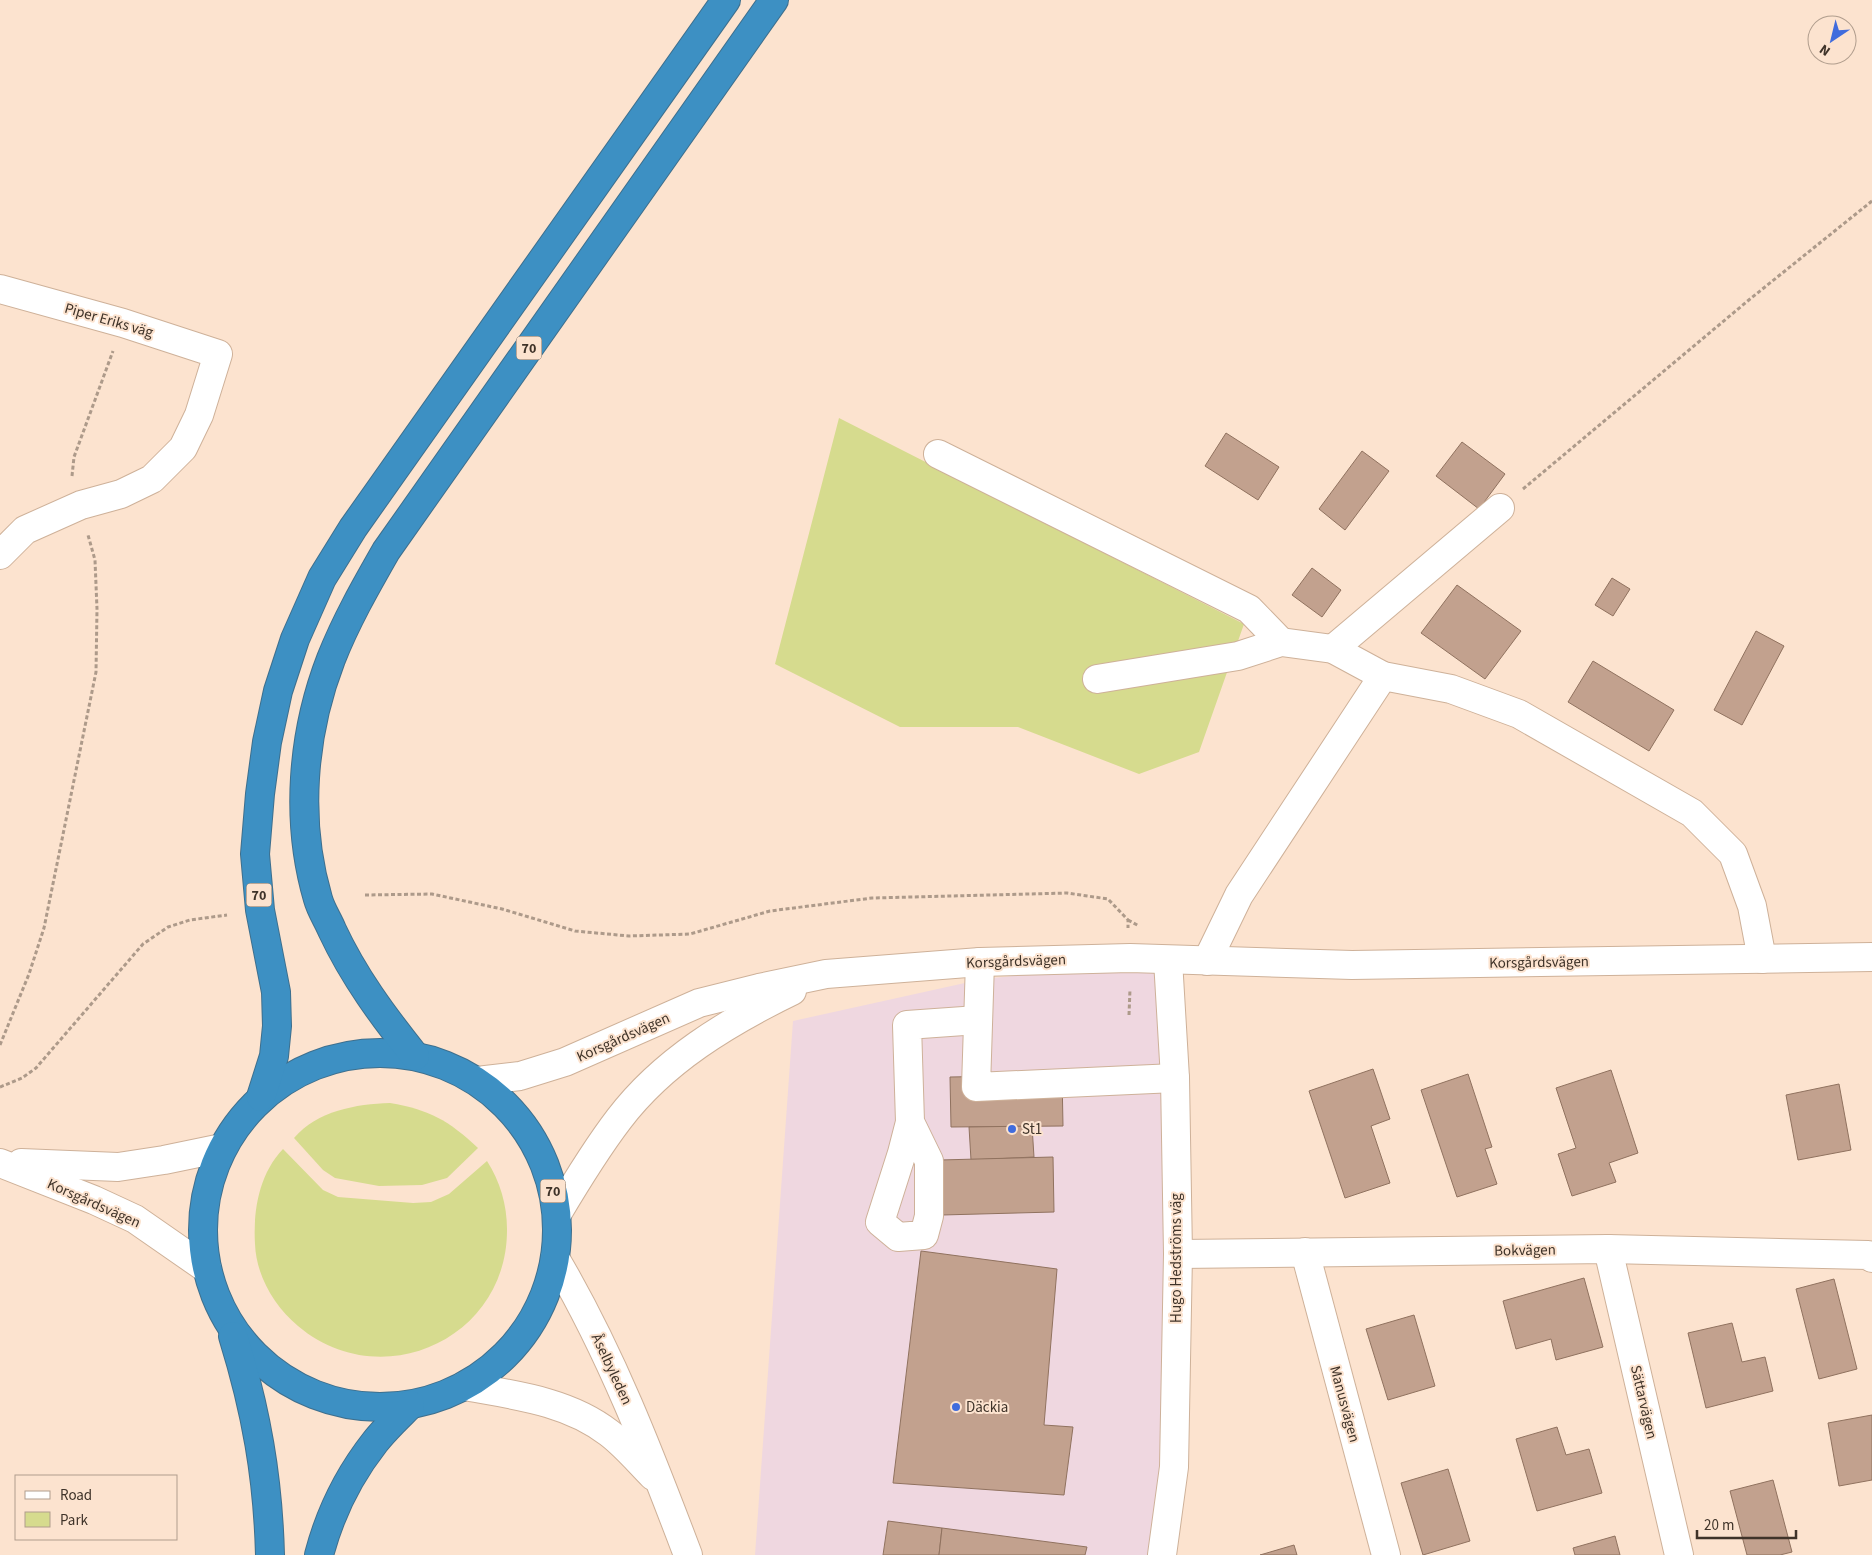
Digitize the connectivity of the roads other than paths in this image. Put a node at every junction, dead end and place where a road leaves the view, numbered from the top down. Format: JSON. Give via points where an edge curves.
{"nodes":[{"id":1,"x":726,"y":0,"type":"edge"},
{"id":2,"x":774,"y":0,"type":"edge"},
{"id":3,"x":0,"y":289,"type":"edge"},
{"id":4,"x":938,"y":454,"type":"dead end"},
{"id":5,"x":1500,"y":508,"type":"road end"},
{"id":6,"x":0,"y":554,"type":"edge"},
{"id":7,"x":1281,"y":642,"type":"junction"},
{"id":8,"x":1333,"y":649,"type":"junction"},
{"id":9,"x":1384,"y":676,"type":"junction"},
{"id":10,"x":1097,"y":679,"type":"dead end"},
{"id":11,"x":1872,"y":957,"type":"edge"},
{"id":12,"x":1762,"y":958,"type":"junction"},
{"id":13,"x":1168,"y":960,"type":"junction"},
{"id":14,"x":1207,"y":961,"type":"junction"},
{"id":15,"x":980,"y":962,"type":"junction"},
{"id":16,"x":826,"y":974,"type":"junction"},
{"id":17,"x":978,"y":1020,"type":"junction"},
{"id":18,"x":416,"y":1056,"type":"junction"},
{"id":19,"x":1175,"y":1078,"type":"junction"},
{"id":20,"x":477,"y":1081,"type":"junction"},
{"id":21,"x":261,"y":1097,"type":"junction"},
{"id":22,"x":910,"y":1122,"type":"junction"},
{"id":23,"x":222,"y":1148,"type":"junction"},
{"id":24,"x":0,"y":1162,"type":"edge"},
{"id":25,"x":556,"y":1214,"type":"junction"},
{"id":26,"x":1608,"y":1249,"type":"junction"},
{"id":27,"x":1305,"y":1252,"type":"junction"},
{"id":28,"x":1178,"y":1254,"type":"junction"},
{"id":29,"x":555,"y":1258,"type":"junction"},
{"id":30,"x":1872,"y":1258,"type":"edge"},
{"id":31,"x":206,"y":1269,"type":"junction"},
{"id":32,"x":230,"y":1325,"type":"junction"},
{"id":33,"x":464,"y":1386,"type":"junction"},
{"id":34,"x":410,"y":1405,"type":"junction"},
{"id":35,"x":661,"y":1484,"type":"junction"},
{"id":36,"x":270,"y":1555,"type":"edge"},
{"id":37,"x":319,"y":1555,"type":"edge"},
{"id":38,"x":688,"y":1555,"type":"edge"},
{"id":39,"x":1162,"y":1555,"type":"edge"},
{"id":40,"x":1386,"y":1555,"type":"edge"},
{"id":41,"x":1679,"y":1555,"type":"edge"}],
"edges":[{"from":1,"to":21,"type":"highway","number":"70","via":[[353,528],[322,578],[294,639],[267,742],[255,854],[260,910],[276,992],[277,1026],[274,1056]]},
{"from":2,"to":18,"type":"highway","number":"70","via":[[386,551],[331,658],[314,712],[304,776],[306,848],[318,901],[345,959],[377,1008]]},
{"from":3,"to":6,"type":"street","name":"Piper Eriks väg","via":[[218,354],[199,415],[183,448],[152,479],[121,494],[80,505],[25,530]]},
{"from":4,"to":7,"type":"street","via":[[1250,609]]},
{"from":5,"to":8,"type":"street"},
{"from":7,"to":8,"type":"street"},
{"from":7,"to":10,"type":"street","via":[[1238,656]]},
{"from":8,"to":9,"type":"street"},
{"from":9,"to":12,"type":"street","via":[[1451,690],[1520,714],[1692,814],[1733,854],[1752,906]]},
{"from":9,"to":14,"type":"street","via":[[1239,895]]},
{"from":11,"to":12,"type":"street","name":"Korsgårdsvägen"},
{"from":12,"to":14,"type":"street","name":"Korsgårdsvägen","via":[[1352,964]]},
{"from":13,"to":14,"type":"street","name":"Korsgårdsvägen"},
{"from":13,"to":15,"type":"street","name":"Korsgårdsvägen"},
{"from":13,"to":19,"type":"street","name":"Hugo Hedströms väg"},
{"from":15,"to":16,"type":"street","name":"Korsgårdsvägen"},
{"from":15,"to":17,"type":"street"},
{"from":16,"to":20,"type":"street","name":"Korsgårdsvägen","via":[[699,1003],[555,1066],[520,1076]]},
{"from":16,"to":25,"type":"street","name":"Korsgårdsvägen","via":[[710,1035],[654,1080],[620,1117]]},
{"from":17,"to":19,"type":"street","via":[[976,1086]]},
{"from":17,"to":22,"type":"street","via":[[908,1025]]},
{"from":18,"to":20,"type":"highway","number":"70","via":[[457,1070]]},
{"from":18,"to":21,"type":"highway","number":"70","via":[[382,1052],[318,1063]]},
{"from":19,"to":28,"type":"street","name":"Hugo Hedströms väg"},
{"from":20,"to":25,"type":"highway","number":"70","via":[[517,1117],[532,1139],[552,1188]]},
{"from":21,"to":23,"type":"highway","number":"70","via":[[240,1120]]},
{"from":22,"to":22,"type":"street","via":[[929,1161],[930,1216],[924,1235],[898,1237],[880,1222]]},
{"from":23,"to":24,"type":"street","name":"Korsgårdsvägen","via":[[118,1167]]},
{"from":23,"to":31,"type":"highway","number":"70","via":[[210,1176],[204,1207],[202,1238]]},
{"from":24,"to":31,"type":"street","name":"Korsgårdsvägen","via":[[135,1219]]},
{"from":25,"to":29,"type":"highway","number":"70"},
{"from":26,"to":27,"type":"street","name":"Bokvägen"},
{"from":26,"to":30,"type":"street","name":"Bokvägen"},
{"from":26,"to":41,"type":"street","name":"Sättarvägen"},
{"from":27,"to":28,"type":"street","name":"Bokvägen"},
{"from":27,"to":40,"type":"street","name":"Manusvägen"},
{"from":28,"to":39,"type":"street","name":"Hugo Hedströms väg","via":[[1174,1467]]},
{"from":29,"to":33,"type":"highway","number":"70","via":[[539,1310],[525,1333],[494,1366]]},
{"from":29,"to":35,"type":"street","name":"Åselbyleden","via":[[628,1401]]},
{"from":31,"to":32,"type":"highway","number":"70"},
{"from":32,"to":34,"type":"highway","number":"70","via":[[269,1369],[294,1385],[322,1397],[360,1406]]},
{"from":32,"to":36,"type":"highway","number":"70","via":[[248,1385],[262,1457],[269,1512]]},
{"from":33,"to":34,"type":"highway","number":"70","via":[[438,1398]]},
{"from":33,"to":35,"type":"street","name":"Åselbyleden","via":[[532,1398],[574,1412],[609,1433]]},
{"from":34,"to":37,"type":"highway","via":[[376,1440],[354,1470],[326,1529]]},
{"from":35,"to":38,"type":"street","name":"Åselbyleden"}]}
